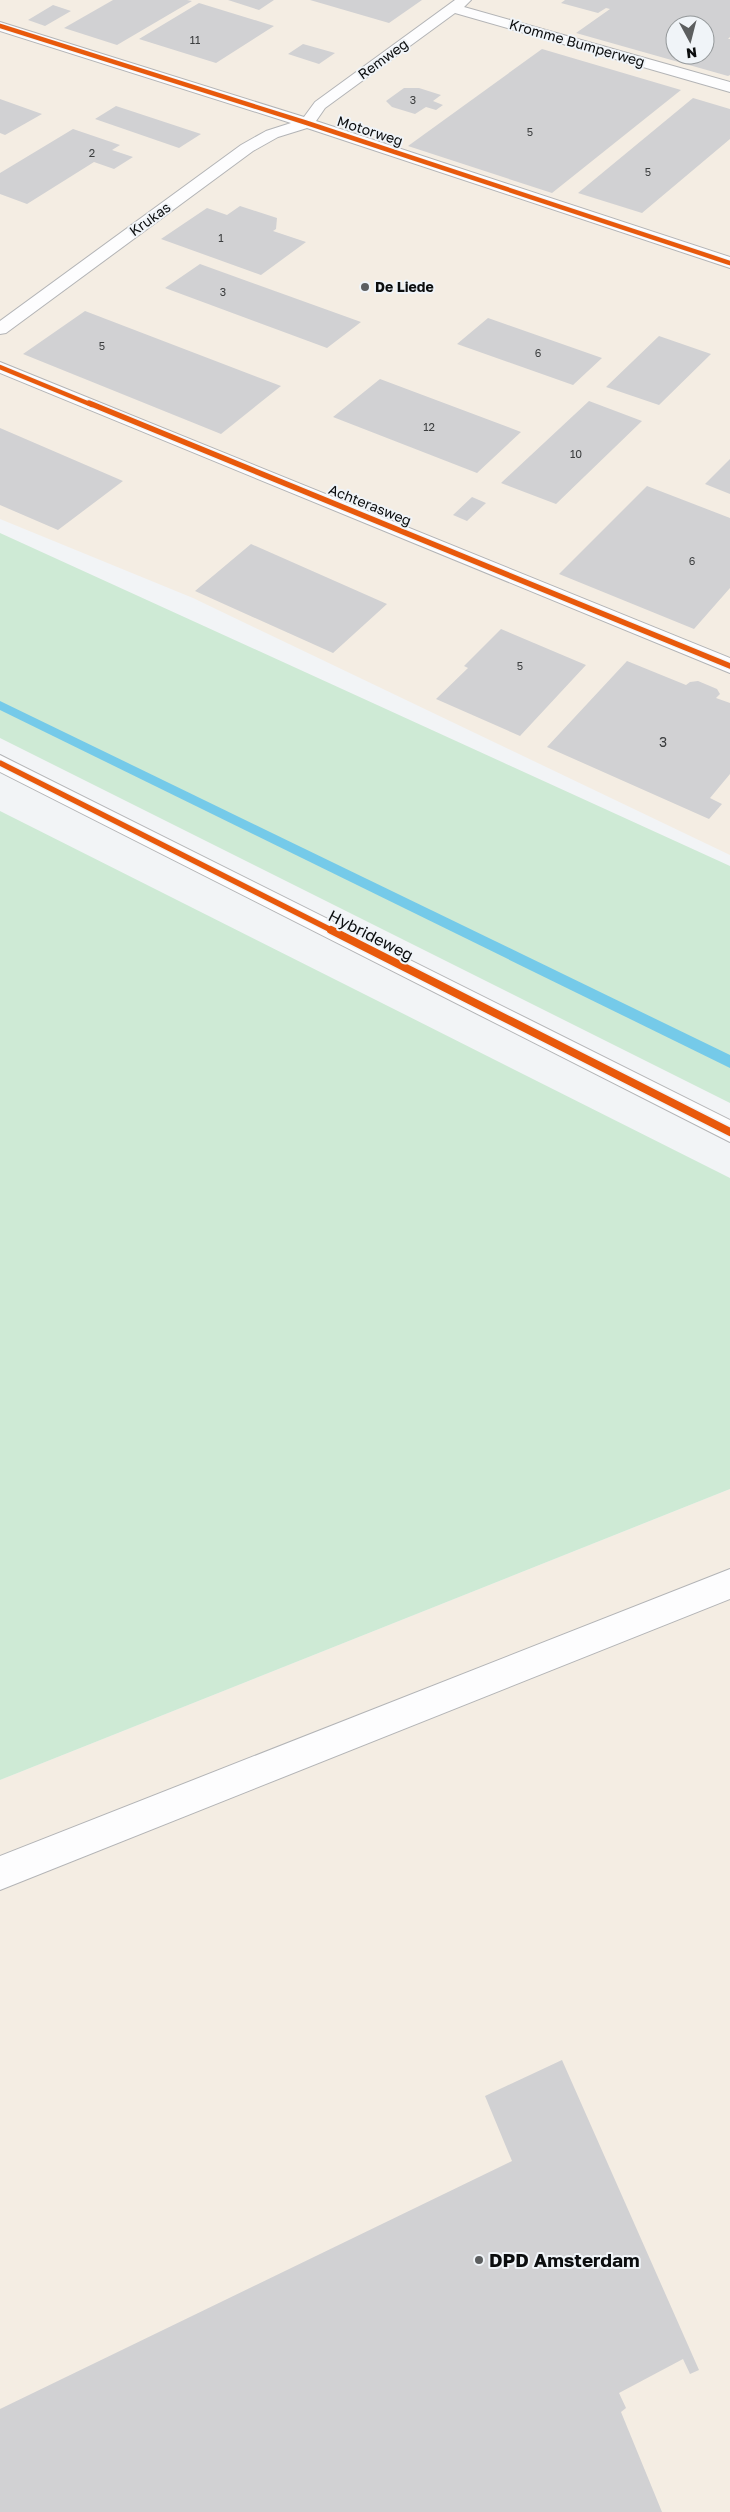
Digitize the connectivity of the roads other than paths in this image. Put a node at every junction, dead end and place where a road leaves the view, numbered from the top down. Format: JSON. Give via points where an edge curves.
{"nodes":[{"id":1,"x":459,"y":4,"type":"edge"},
{"id":2,"x":0,"y":26,"type":"edge"},
{"id":3,"x":730,"y":87,"type":"edge"},
{"id":4,"x":307,"y":124,"type":"junction"},
{"id":5,"x":730,"y":263,"type":"edge"},
{"id":6,"x":0,"y":329,"type":"edge"},
{"id":7,"x":0,"y":367,"type":"edge"},
{"id":8,"x":730,"y":666,"type":"edge"},
{"id":9,"x":0,"y":763,"type":"edge"},
{"id":10,"x":730,"y":1132,"type":"edge"},
{"id":11,"x":730,"y":1584,"type":"edge"},
{"id":12,"x":0,"y":1873,"type":"edge"}],
"edges":[{"from":1,"to":3,"type":"street","name":"Kromme Bumperweg"},
{"from":1,"to":4,"type":"street","name":"Remweg","via":[[320,104]]},
{"from":2,"to":4,"type":"street","name":"Motorweg"},
{"from":4,"to":5,"type":"street","name":"Motorweg"},
{"from":4,"to":6,"type":"street","name":"Krukas","via":[[272,134],[247,148]]},
{"from":7,"to":8,"type":"street","name":"Achterasweg"},
{"from":9,"to":10,"type":"street","name":"Hybrideweg"},
{"from":11,"to":12,"type":"street"}]}
